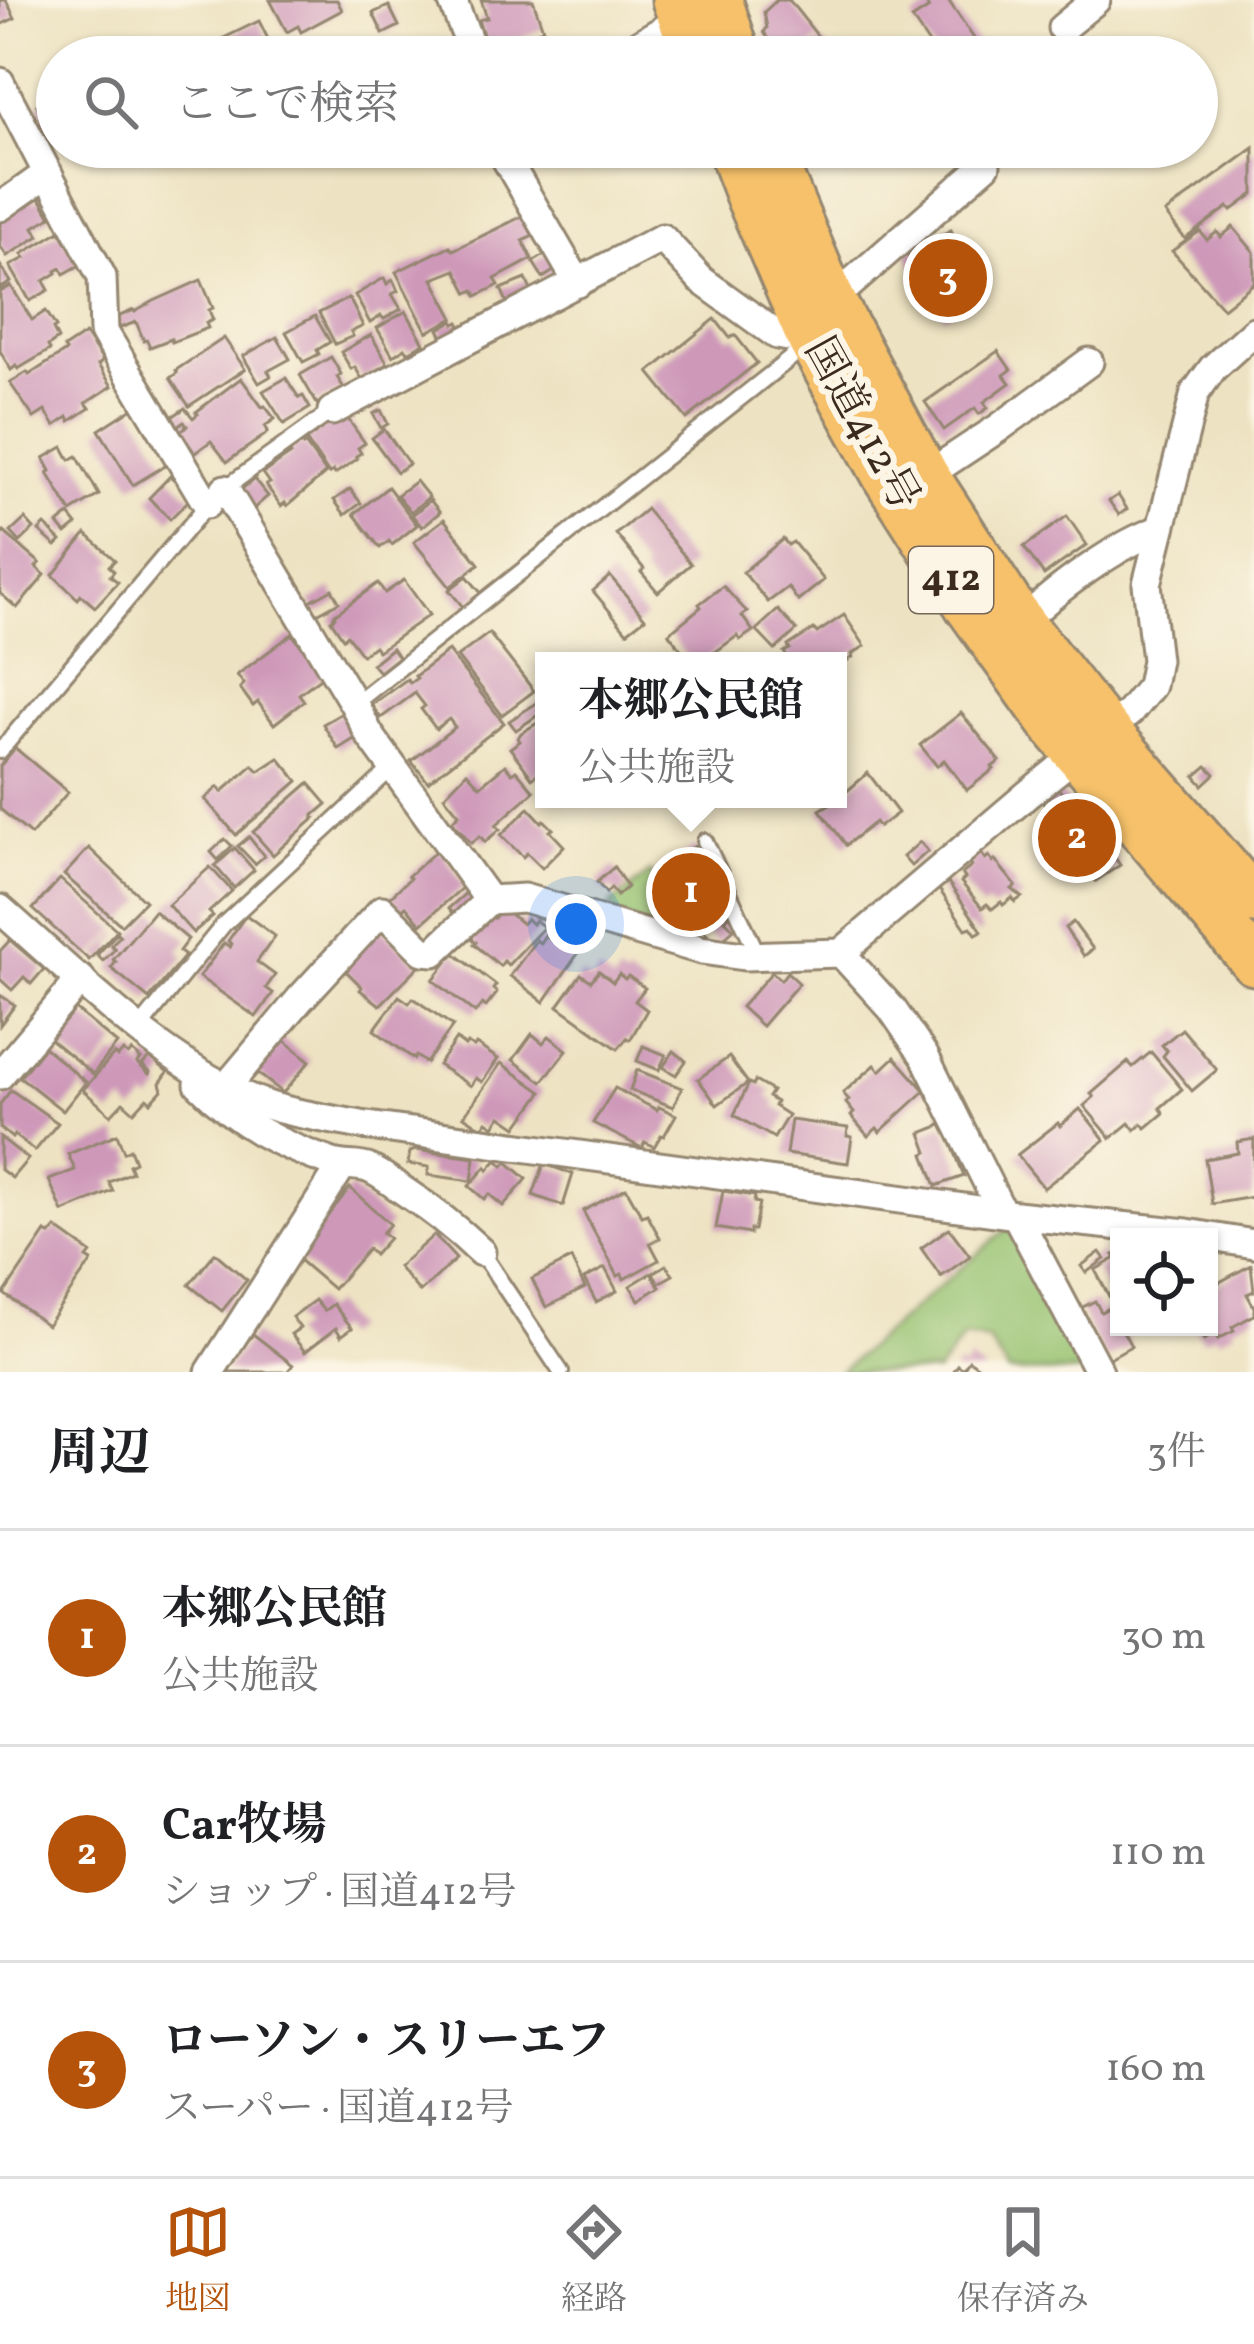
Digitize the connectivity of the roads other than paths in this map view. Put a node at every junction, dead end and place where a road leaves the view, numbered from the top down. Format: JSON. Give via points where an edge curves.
{"nodes":[{"id":1,"x":452,"y":0,"type":"edge"},
{"id":2,"x":1096,"y":0,"type":"edge"},
{"id":3,"x":693,"y":19,"type":"edge"},
{"id":4,"x":1062,"y":28,"type":"dead end"},
{"id":5,"x":467,"y":36,"type":"edge"},
{"id":6,"x":659,"y":36,"type":"edge"},
{"id":7,"x":0,"y":82,"type":"edge"},
{"id":8,"x":36,"y":150,"type":"edge"},
{"id":9,"x":45,"y":168,"type":"edge"},
{"id":10,"x":511,"y":168,"type":"edge"},
{"id":11,"x":738,"y":168,"type":"edge"},
{"id":12,"x":778,"y":168,"type":"edge"},
{"id":13,"x":984,"y":168,"type":"edge"},
{"id":14,"x":48,"y":173,"type":"junction"},
{"id":15,"x":0,"y":207,"type":"edge"},
{"id":16,"x":578,"y":283,"type":"junction"},
{"id":17,"x":832,"y":300,"type":"junction"},
{"id":18,"x":1254,"y":331,"type":"edge"},
{"id":19,"x":812,"y":341,"type":"junction"},
{"id":20,"x":1089,"y":362,"type":"dead end"},
{"id":21,"x":332,"y":412,"type":"joint"},
{"id":22,"x":926,"y":476,"type":"junction"},
{"id":23,"x":216,"y":496,"type":"junction"},
{"id":24,"x":1160,"y":530,"type":"junction"},
{"id":25,"x":1022,"y":624,"type":"junction"},
{"id":26,"x":354,"y":704,"type":"junction"},
{"id":27,"x":1093,"y":743,"type":"junction"},
{"id":28,"x":0,"y":751,"type":"edge"},
{"id":29,"x":392,"y":768,"type":"junction"},
{"id":30,"x":706,"y":842,"type":"dead end"},
{"id":31,"x":489,"y":900,"type":"junction"},
{"id":32,"x":1254,"y":900,"type":"edge"},
{"id":33,"x":0,"y":909,"type":"edge"},
{"id":34,"x":841,"y":953,"type":"junction"},
{"id":35,"x":758,"y":955,"type":"junction"},
{"id":36,"x":1254,"y":962,"type":"edge"},
{"id":37,"x":81,"y":980,"type":"junction"},
{"id":38,"x":139,"y":1029,"type":"junction"},
{"id":39,"x":200,"y":1071,"type":"junction"},
{"id":40,"x":0,"y":1075,"type":"edge"},
{"id":41,"x":226,"y":1086,"type":"junction"},
{"id":42,"x":342,"y":1166,"type":"junction"},
{"id":43,"x":1009,"y":1214,"type":"junction"},
{"id":44,"x":1254,"y":1244,"type":"edge"},
{"id":45,"x":481,"y":1252,"type":"joint"},
{"id":46,"x":210,"y":1372,"type":"edge"},
{"id":47,"x":561,"y":1372,"type":"edge"},
{"id":48,"x":1099,"y":1372,"type":"edge"}],
"edges":[{"from":1,"to":5,"type":"street"},
{"from":2,"to":4,"type":"street"},
{"from":3,"to":6,"type":"street"},
{"from":7,"to":8,"type":"street"},
{"from":9,"to":14,"type":"street"},
{"from":10,"to":16,"type":"street"},
{"from":11,"to":19,"type":"highway","name":"国道412号","number":"412"},
{"from":12,"to":17,"type":"highway","name":"国道412号","number":"412"},
{"from":13,"to":17,"type":"street"},
{"from":14,"to":15,"type":"street"},
{"from":14,"to":23,"type":"street","via":[[102,277],[104,332]]},
{"from":16,"to":19,"type":"street","via":[[662,238],[701,280],[777,335]]},
{"from":16,"to":21,"type":"street"},
{"from":17,"to":22,"type":"highway","name":"国道412号","number":"412"},
{"from":18,"to":24,"type":"street","via":[[1195,394]]},
{"from":19,"to":26,"type":"lane"},
{"from":19,"to":27,"type":"highway","name":"国道412号","number":"412","via":[[969,608],[1052,724]]},
{"from":20,"to":22,"type":"street"},
{"from":21,"to":23,"type":"lane"},
{"from":22,"to":25,"type":"highway","name":"国道412号","number":"412"},
{"from":23,"to":26,"type":"street"},
{"from":23,"to":28,"type":"lane"},
{"from":24,"to":25,"type":"street","via":[[1040,603]]},
{"from":24,"to":27,"type":"street","via":[[1147,584],[1156,660],[1150,686]]},
{"from":25,"to":27,"type":"highway","name":"国道412号","number":"412"},
{"from":26,"to":29,"type":"street"},
{"from":27,"to":32,"type":"highway","name":"国道412号","number":"412"},
{"from":27,"to":34,"type":"street"},
{"from":27,"to":36,"type":"highway","name":"国道412号","number":"412"},
{"from":29,"to":31,"type":"street"},
{"from":29,"to":38,"type":"lane","via":[[224,924]]},
{"from":30,"to":35,"type":"lane"},
{"from":31,"to":35,"type":"street","via":[[524,898],[701,950]]},
{"from":31,"to":41,"type":"street","via":[[434,952],[423,951],[382,910]]},
{"from":33,"to":37,"type":"street"},
{"from":34,"to":35,"type":"street"},
{"from":34,"to":43,"type":"street","via":[[925,1057]]},
{"from":37,"to":38,"type":"street"},
{"from":37,"to":40,"type":"street"},
{"from":38,"to":39,"type":"street"},
{"from":39,"to":41,"type":"street"},
{"from":39,"to":42,"type":"street","via":[[199,1084],[258,1132]]},
{"from":41,"to":43,"type":"street","via":[[269,1106],[361,1125]]},
{"from":42,"to":45,"type":"street","via":[[372,1170]]},
{"from":42,"to":46,"type":"street"},
{"from":43,"to":44,"type":"street"},
{"from":43,"to":48,"type":"street"},
{"from":45,"to":47,"type":"lane"}]}
